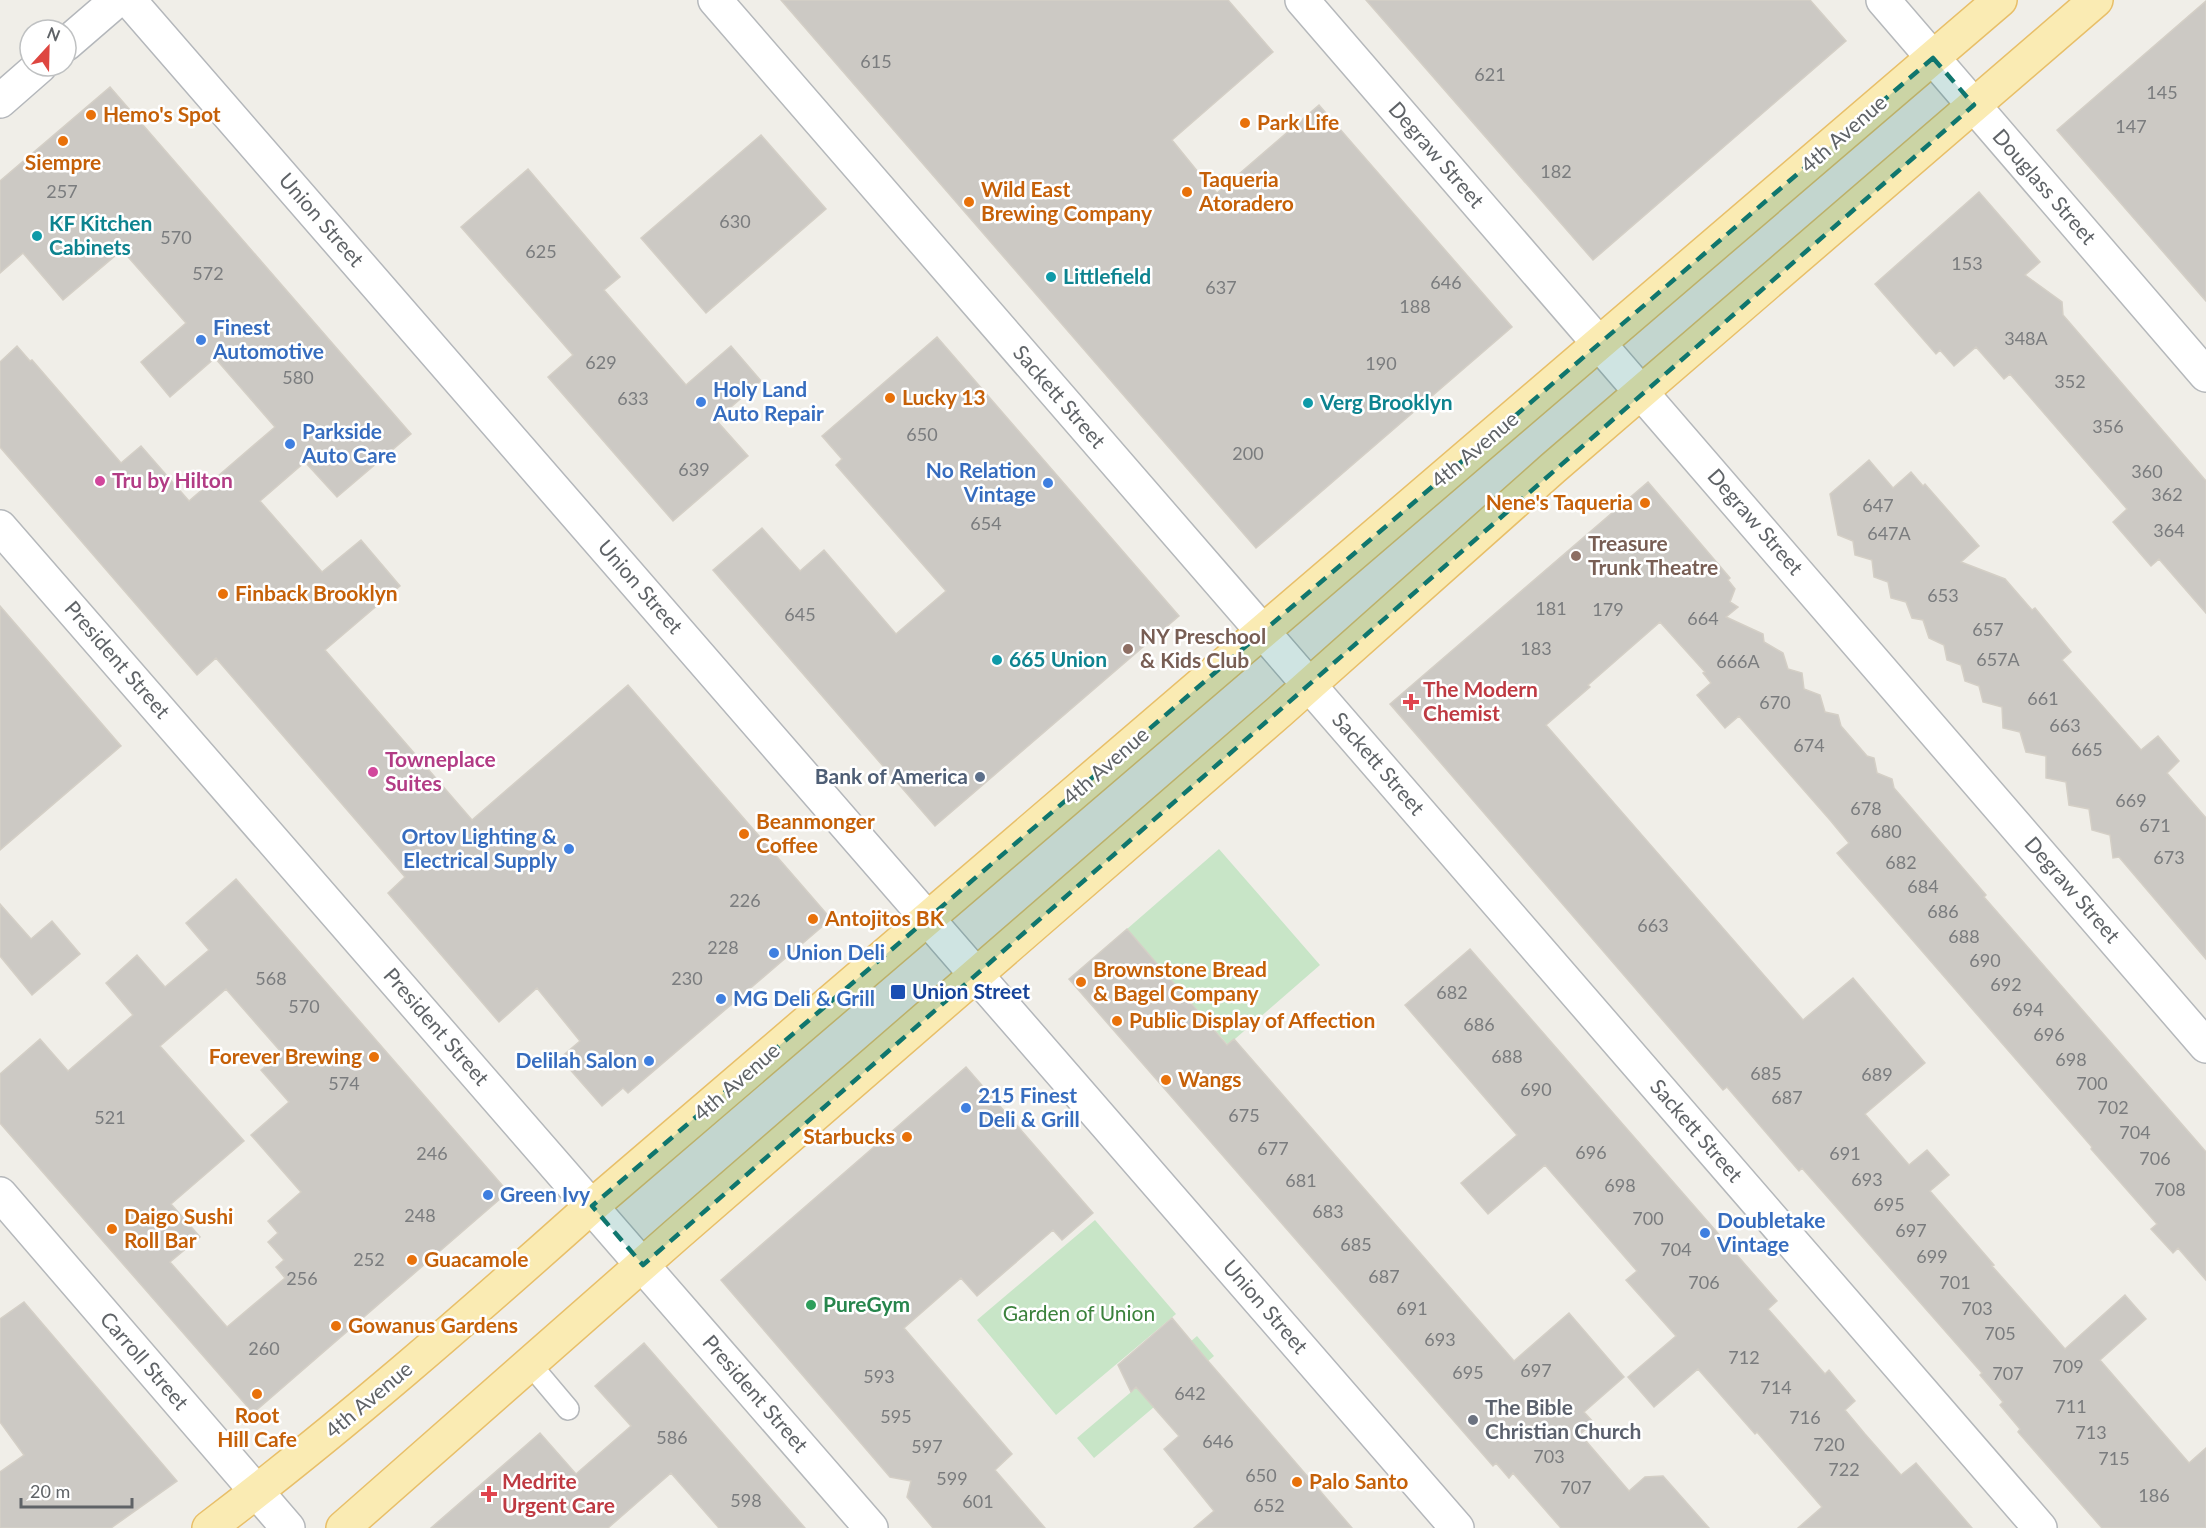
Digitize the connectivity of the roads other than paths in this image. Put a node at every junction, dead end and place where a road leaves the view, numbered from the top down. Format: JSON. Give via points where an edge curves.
{"nodes":[{"id":1,"x":117,"y":0,"type":"edge"},
{"id":2,"x":129,"y":0,"type":"edge"},
{"id":3,"x":715,"y":0,"type":"edge"},
{"id":4,"x":1302,"y":0,"type":"edge"},
{"id":5,"x":1883,"y":0,"type":"edge"},
{"id":6,"x":2000,"y":0,"type":"edge"},
{"id":7,"x":2096,"y":0,"type":"edge"},
{"id":8,"x":78,"y":34,"type":"edge"},
{"id":9,"x":1933,"y":58,"type":"junction"},
{"id":10,"x":26,"y":78,"type":"edge"},
{"id":11,"x":0,"y":101,"type":"edge"},
{"id":12,"x":1974,"y":105,"type":"junction"},
{"id":13,"x":1599,"y":344,"type":"junction"},
{"id":14,"x":2206,"y":375,"type":"edge"},
{"id":15,"x":1641,"y":391,"type":"junction"},
{"id":16,"x":0,"y":527,"type":"edge"},
{"id":17,"x":1263,"y":632,"type":"junction"},
{"id":18,"x":1309,"y":685,"type":"junction"},
{"id":19,"x":928,"y":919,"type":"junction"},
{"id":20,"x":976,"y":974,"type":"junction"},
{"id":21,"x":2206,"y":1046,"type":"edge"},
{"id":22,"x":0,"y":1194,"type":"edge"},
{"id":23,"x":592,"y":1206,"type":"junction"},
{"id":24,"x":643,"y":1264,"type":"junction"},
{"id":25,"x":530,"y":1364,"type":"junction"},
{"id":26,"x":568,"y":1409,"type":"dead end"},
{"id":27,"x":257,"y":1491,"type":"junction"},
{"id":28,"x":210,"y":1528,"type":"edge"},
{"id":29,"x":288,"y":1528,"type":"edge"},
{"id":30,"x":343,"y":1528,"type":"edge"},
{"id":31,"x":871,"y":1528,"type":"edge"},
{"id":32,"x":1457,"y":1528,"type":"edge"},
{"id":33,"x":2040,"y":1528,"type":"edge"}],
"edges":[{"from":1,"to":8,"type":"street"},
{"from":2,"to":19,"type":"street","name":"Union Street"},
{"from":3,"to":17,"type":"street","name":"Sackett Street"},
{"from":4,"to":13,"type":"street","name":"Degraw Street"},
{"from":5,"to":9,"type":"street","name":"Douglass Street"},
{"from":6,"to":9,"type":"main road","name":"4th Avenue"},
{"from":7,"to":12,"type":"main road"},
{"from":9,"to":12,"type":"street","name":"Douglass Street"},
{"from":9,"to":13,"type":"main road","name":"4th Avenue"},
{"from":10,"to":11,"type":"street"},
{"from":12,"to":14,"type":"street","name":"Douglass Street"},
{"from":12,"to":15,"type":"main road"},
{"from":13,"to":15,"type":"street","name":"Degraw Street"},
{"from":13,"to":17,"type":"main road","name":"4th Avenue"},
{"from":15,"to":18,"type":"main road"},
{"from":15,"to":21,"type":"street","name":"Degraw Street"},
{"from":16,"to":23,"type":"street","name":"President Street"},
{"from":17,"to":18,"type":"street","name":"Sackett Street"},
{"from":17,"to":19,"type":"main road","name":"4th Avenue"},
{"from":18,"to":20,"type":"main road"},
{"from":18,"to":33,"type":"street","name":"Sackett Street"},
{"from":19,"to":20,"type":"street","name":"Union Street"},
{"from":19,"to":23,"type":"main road","name":"4th Avenue"},
{"from":20,"to":24,"type":"main road"},
{"from":20,"to":32,"type":"street","name":"Union Street"},
{"from":22,"to":27,"type":"street","name":"Carroll Street"},
{"from":23,"to":24,"type":"street","name":"President Street"},
{"from":23,"to":27,"type":"main road","name":"4th Avenue","via":[[394,1380]]},
{"from":24,"to":25,"type":"main road"},
{"from":24,"to":31,"type":"street","name":"President Street"},
{"from":25,"to":26,"type":"lane"},
{"from":25,"to":30,"type":"main road"},
{"from":27,"to":28,"type":"main road","name":"4th Avenue"},
{"from":27,"to":29,"type":"street","name":"Carroll Street"}]}
